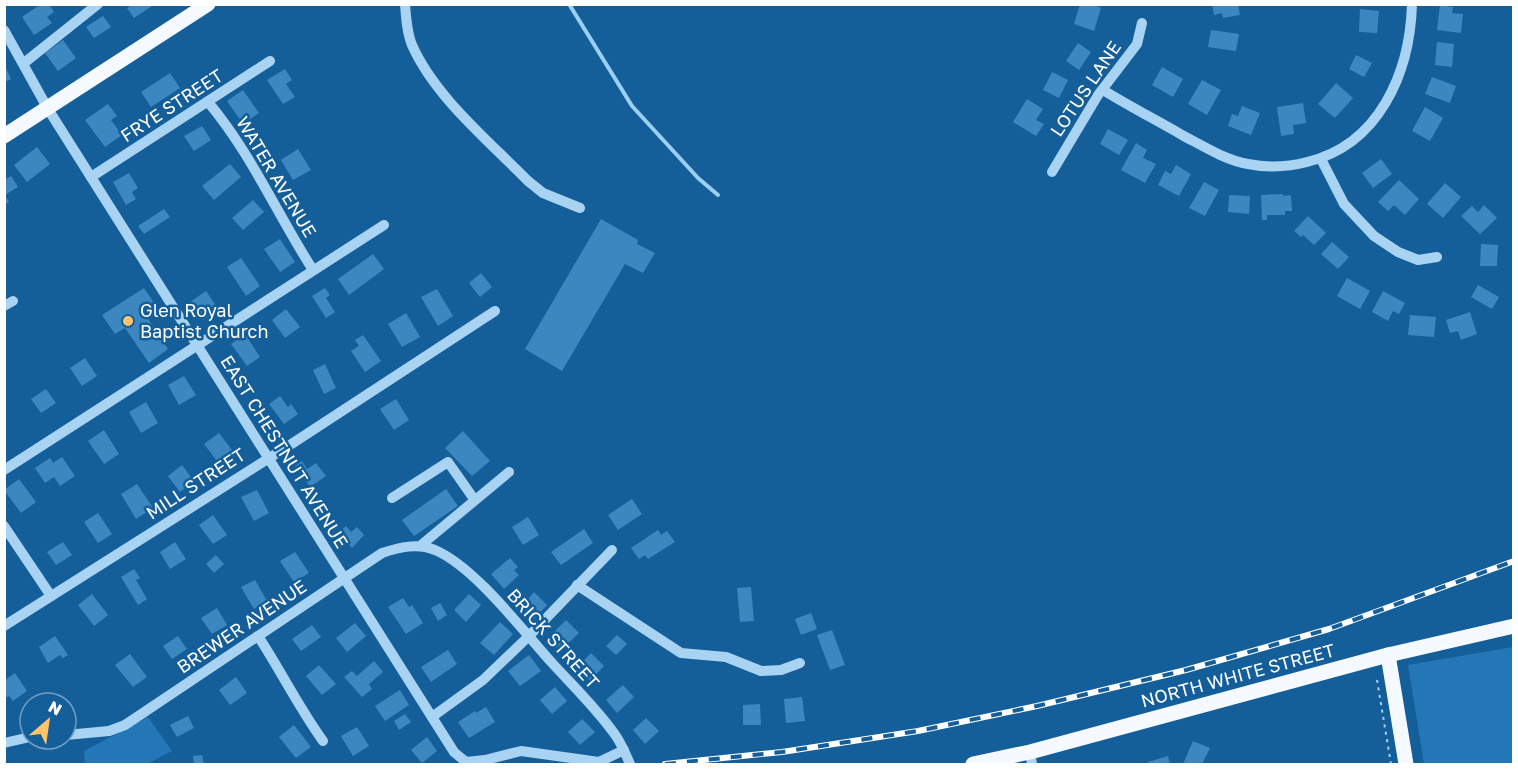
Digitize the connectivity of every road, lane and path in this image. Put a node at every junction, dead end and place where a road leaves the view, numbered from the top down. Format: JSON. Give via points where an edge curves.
{"nodes":[{"id":1,"x":98,"y":4,"type":"edge"},
{"id":2,"x":208,"y":4,"type":"edge"},
{"id":3,"x":405,"y":4,"type":"edge"},
{"id":4,"x":1412,"y":4,"type":"edge"},
{"id":5,"x":1142,"y":23,"type":"dead end"},
{"id":6,"x":4,"y":30,"type":"edge"},
{"id":7,"x":270,"y":61,"type":"dead end"},
{"id":8,"x":24,"y":63,"type":"junction"},
{"id":9,"x":1103,"y":90,"type":"junction"},
{"id":10,"x":208,"y":102,"type":"junction"},
{"id":11,"x":48,"y":109,"type":"junction"},
{"id":12,"x":4,"y":136,"type":"edge"},
{"id":13,"x":1322,"y":159,"type":"junction"},
{"id":14,"x":1052,"y":172,"type":"dead end"},
{"id":15,"x":91,"y":177,"type":"junction"},
{"id":16,"x":580,"y":208,"type":"dead end"},
{"id":17,"x":384,"y":225,"type":"dead end"},
{"id":18,"x":1437,"y":257,"type":"dead end"},
{"id":19,"x":313,"y":270,"type":"junction"},
{"id":20,"x":495,"y":311,"type":"dead end"},
{"id":21,"x":198,"y":346,"type":"junction"},
{"id":22,"x":268,"y":458,"type":"junction"},
{"id":23,"x":4,"y":470,"type":"edge"},
{"id":24,"x":509,"y":472,"type":"dead end"},
{"id":25,"x":392,"y":498,"type":"dead end"},
{"id":26,"x":474,"y":499,"type":"junction"},
{"id":27,"x":4,"y":526,"type":"edge"},
{"id":28,"x":420,"y":546,"type":"junction"},
{"id":29,"x":435,"y":550,"type":"joint"},
{"id":30,"x":612,"y":550,"type":"dead end"},
{"id":31,"x":344,"y":578,"type":"junction"},
{"id":32,"x":577,"y":585,"type":"junction"},
{"id":33,"x":51,"y":596,"type":"junction"},
{"id":34,"x":4,"y":626,"type":"edge"},
{"id":35,"x":1514,"y":626,"type":"edge"},
{"id":36,"x":258,"y":636,"type":"junction"},
{"id":37,"x":529,"y":636,"type":"junction"},
{"id":38,"x":1388,"y":655,"type":"junction"},
{"id":39,"x":800,"y":663,"type":"dead end"},
{"id":40,"x":1377,"y":680,"type":"dead end"},
{"id":41,"x":432,"y":717,"type":"junction"},
{"id":42,"x":78,"y":734,"type":"edge"},
{"id":43,"x":323,"y":741,"type":"dead end"},
{"id":44,"x":624,"y":750,"type":"junction"},
{"id":45,"x":1031,"y":758,"type":"edge"},
{"id":46,"x":630,"y":765,"type":"edge"},
{"id":47,"x":973,"y":765,"type":"edge"},
{"id":48,"x":1391,"y":765,"type":"edge"},
{"id":49,"x":1406,"y":765,"type":"edge"}],
"edges":[{"from":1,"to":8,"type":"street"},
{"from":2,"to":11,"type":"main road"},
{"from":3,"to":16,"type":"street","via":[[411,43],[441,90],[528,181],[543,193]]},
{"from":4,"to":13,"type":"street","via":[[1405,58],[1383,110],[1358,137]]},
{"from":5,"to":9,"type":"street","name":"LOTUS LANE","via":[[1137,44]]},
{"from":6,"to":8,"type":"street","name":"EAST CHESTNUT AVENUE"},
{"from":7,"to":10,"type":"street","name":"FRYE STREET"},
{"from":8,"to":11,"type":"street","name":"EAST CHESTNUT AVENUE"},
{"from":9,"to":13,"type":"street","via":[[1215,153],[1246,164],[1284,167]]},
{"from":9,"to":14,"type":"street","name":"LOTUS LANE"},
{"from":10,"to":15,"type":"street","name":"FRYE STREET"},
{"from":10,"to":19,"type":"street","name":"WATER AVENUE","via":[[254,166]]},
{"from":11,"to":12,"type":"main road"},
{"from":11,"to":15,"type":"street","name":"EAST CHESTNUT AVENUE"},
{"from":13,"to":18,"type":"street","via":[[1344,204],[1374,236],[1418,260]]},
{"from":15,"to":21,"type":"street","name":"EAST CHESTNUT AVENUE"},
{"from":17,"to":19,"type":"street"},
{"from":19,"to":21,"type":"street"},
{"from":20,"to":22,"type":"street","name":"MILL STREET"},
{"from":21,"to":22,"type":"street","name":"EAST CHESTNUT AVENUE"},
{"from":21,"to":23,"type":"street"},
{"from":22,"to":31,"type":"street","name":"EAST CHESTNUT AVENUE"},
{"from":22,"to":33,"type":"street","name":"MILL STREET"},
{"from":24,"to":26,"type":"street"},
{"from":25,"to":26,"type":"street","via":[[448,462]]},
{"from":26,"to":28,"type":"street"},
{"from":27,"to":33,"type":"street"},
{"from":28,"to":29,"type":"street","name":"BREWER AVENUE"},
{"from":28,"to":31,"type":"street","name":"BREWER AVENUE","via":[[382,553]]},
{"from":29,"to":37,"type":"street","name":"BRICK STREET","via":[[472,576]]},
{"from":30,"to":32,"type":"street"},
{"from":31,"to":36,"type":"street","name":"BREWER AVENUE"},
{"from":31,"to":41,"type":"street","name":"EAST CHESTNUT AVENUE"},
{"from":32,"to":37,"type":"street"},
{"from":32,"to":39,"type":"street","via":[[681,653],[726,657],[760,671],[781,670]]},
{"from":33,"to":34,"type":"street","name":"MILL STREET"},
{"from":35,"to":38,"type":"main road","name":"NORTH WHITE STREET"},
{"from":36,"to":42,"type":"street","name":"BREWER AVENUE","via":[[125,725]]},
{"from":36,"to":43,"type":"street"},
{"from":37,"to":41,"type":"street","via":[[483,680]]},
{"from":37,"to":44,"type":"street","name":"BRICK STREET","via":[[599,715]]},
{"from":38,"to":45,"type":"main road","name":"NORTH WHITE STREET"},
{"from":38,"to":49,"type":"main road"},
{"from":40,"to":48,"type":"path"},
{"from":41,"to":44,"type":"street","name":"EAST CHESTNUT AVENUE","via":[[454,752],[466,762],[521,751],[599,762]]},
{"from":44,"to":46,"type":"street","name":"BRICK STREET"},
{"from":45,"to":47,"type":"main road","name":"NORTH WHITE STREET"}]}
